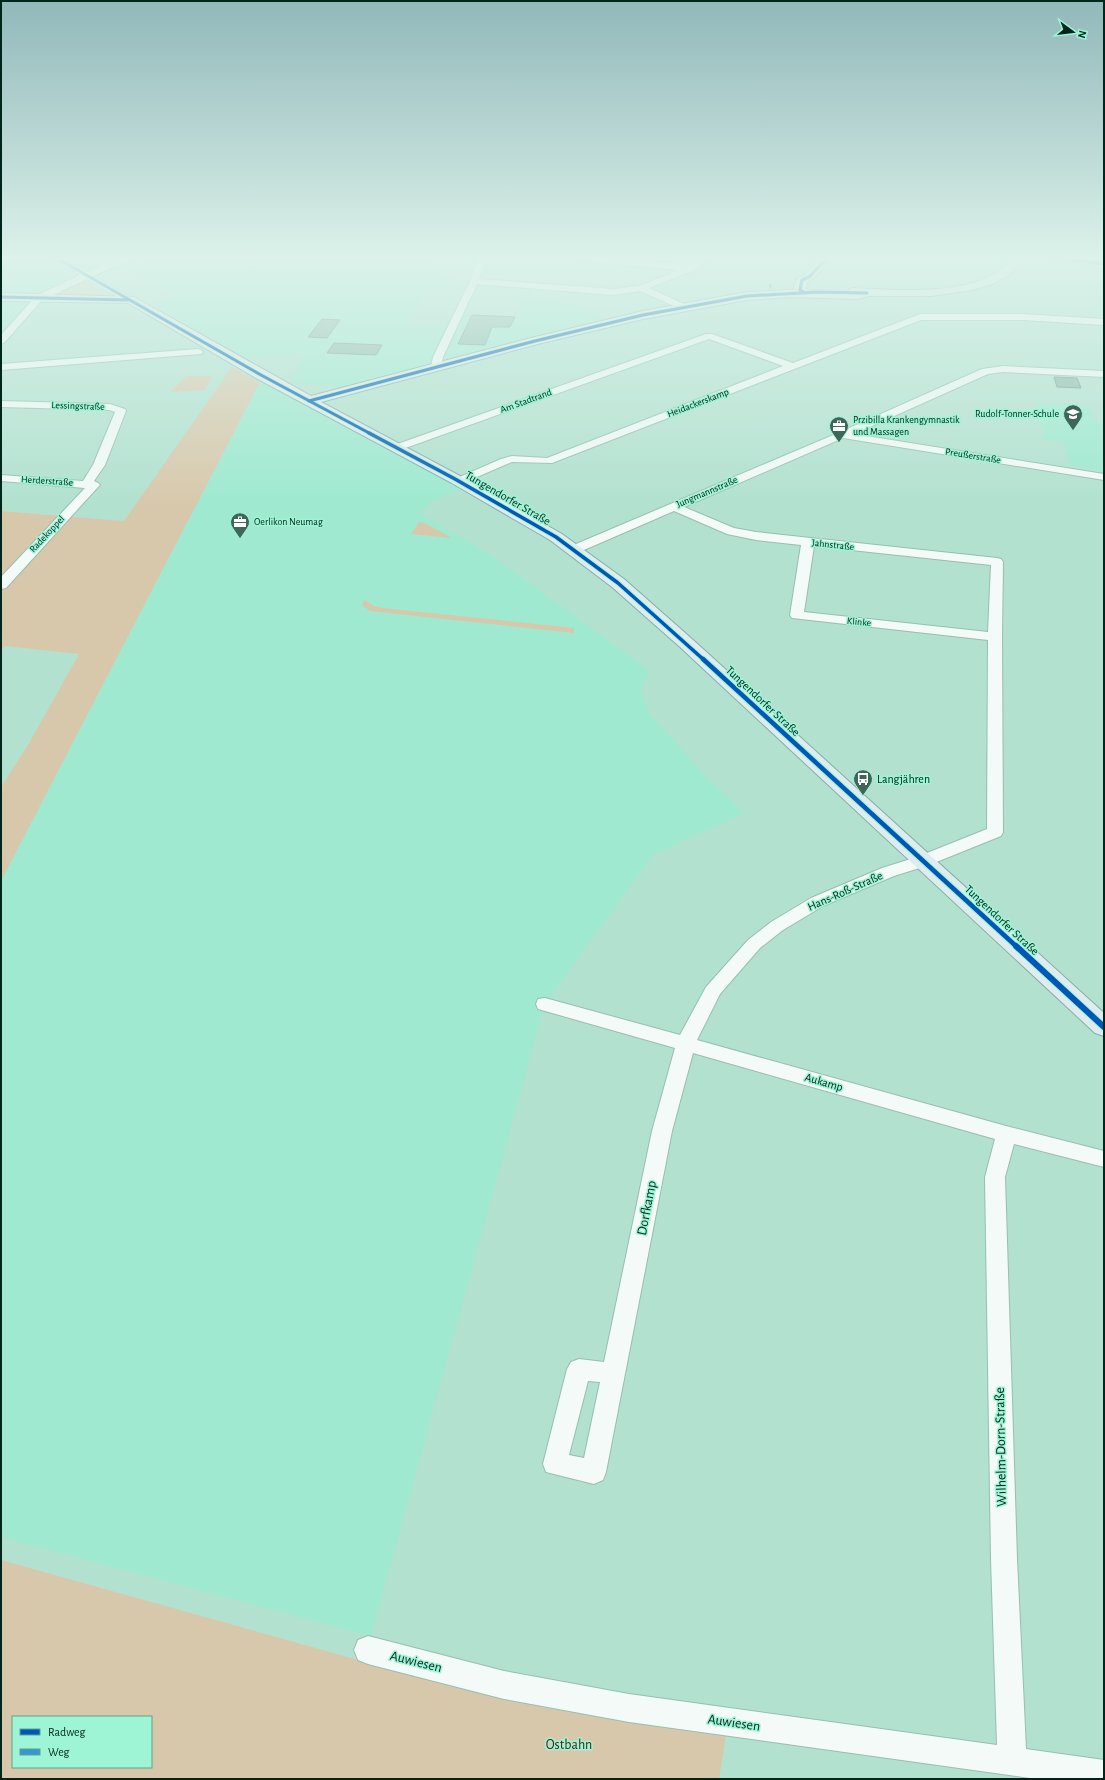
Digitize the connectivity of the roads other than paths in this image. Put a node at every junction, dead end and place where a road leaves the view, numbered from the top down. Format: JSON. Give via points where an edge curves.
{"nodes":[{"id":1,"x":197,"y":339,"type":"edge"},
{"id":2,"x":446,"y":339,"type":"edge"},
{"id":3,"x":544,"y":339,"type":"edge"},
{"id":4,"x":700,"y":339,"type":"edge"},
{"id":5,"x":717,"y":339,"type":"edge"},
{"id":6,"x":862,"y":339,"type":"edge"},
{"id":7,"x":198,"y":352,"type":"dead end"},
{"id":8,"x":792,"y":366,"type":"junction"},
{"id":9,"x":1,"y":367,"type":"edge"},
{"id":10,"x":436,"y":367,"type":"junction"},
{"id":11,"x":1104,"y":374,"type":"edge"},
{"id":12,"x":309,"y":401,"type":"junction"},
{"id":13,"x":1,"y":404,"type":"edge"},
{"id":14,"x":842,"y":435,"type":"junction"},
{"id":15,"x":396,"y":448,"type":"junction"},
{"id":16,"x":1104,"y":476,"type":"edge"},
{"id":17,"x":1,"y":478,"type":"edge"},
{"id":18,"x":459,"y":481,"type":"junction"},
{"id":19,"x":90,"y":484,"type":"junction"},
{"id":20,"x":675,"y":507,"type":"junction"},
{"id":21,"x":808,"y":542,"type":"junction"},
{"id":22,"x":573,"y":550,"type":"junction"},
{"id":23,"x":1,"y":584,"type":"edge"},
{"id":24,"x":995,"y":637,"type":"junction"},
{"id":25,"x":923,"y":861,"type":"junction"},
{"id":26,"x":545,"y":1004,"type":"dead end"},
{"id":27,"x":1104,"y":1027,"type":"edge"},
{"id":28,"x":686,"y":1043,"type":"junction"},
{"id":29,"x":1006,"y":1134,"type":"junction"},
{"id":30,"x":1104,"y":1159,"type":"edge"},
{"id":31,"x":613,"y":1374,"type":"dead end"},
{"id":32,"x":368,"y":1650,"type":"dead end"},
{"id":33,"x":1012,"y":1761,"type":"junction"},
{"id":34,"x":1104,"y":1774,"type":"edge"}],
"edges":[{"from":1,"to":12,"type":"main road","name":"Tungendorfer Straße"},
{"from":2,"to":10,"type":"street"},
{"from":3,"to":10,"type":"main road"},
{"from":4,"to":15,"type":"street","name":"Am Stadtrand"},
{"from":5,"to":8,"type":"street","name":"Am Stadtrand"},
{"from":6,"to":8,"type":"street","name":"Heidackerskamp"},
{"from":7,"to":9,"type":"street"},
{"from":8,"to":18,"type":"street","name":"Heidackerskamp","via":[[548,461],[512,459]]},
{"from":10,"to":12,"type":"main road"},
{"from":11,"to":14,"type":"street","name":"Jungmannstraße","via":[[1004,369],[986,371]]},
{"from":12,"to":15,"type":"main road","name":"Tungendorfer Straße"},
{"from":13,"to":19,"type":"street","name":"Lessingstraße","via":[[110,407],[121,411]]},
{"from":14,"to":16,"type":"street","name":"Preußerstraße"},
{"from":14,"to":20,"type":"street","name":"Jungmannstraße"},
{"from":15,"to":18,"type":"main road","name":"Tungendorfer Straße"},
{"from":17,"to":19,"type":"street","name":"Herderstraße"},
{"from":18,"to":22,"type":"main road","name":"Tungendorfer Straße","via":[[556,537]]},
{"from":19,"to":23,"type":"street","name":"Radekoppel"},
{"from":20,"to":21,"type":"street","name":"Jahnstraße","via":[[731,532]]},
{"from":20,"to":22,"type":"street","name":"Jungmannstraße"},
{"from":21,"to":24,"type":"street","name":"Jahnstraße","via":[[997,562]]},
{"from":21,"to":24,"type":"street","name":"Klinke","via":[[797,615]]},
{"from":22,"to":25,"type":"main road","name":"Tungendorfer Straße","via":[[618,583],[686,643]]},
{"from":24,"to":25,"type":"street","via":[[995,832]]},
{"from":25,"to":27,"type":"main road","name":"Tungendorfer Straße"},
{"from":25,"to":28,"type":"street","name":"Hans-Roß-Straße","via":[[888,872],[817,902],[777,926],[754,944],[712,991]]},
{"from":26,"to":28,"type":"street","name":"Aukamp"},
{"from":28,"to":29,"type":"street","name":"Aukamp"},
{"from":28,"to":31,"type":"street","name":"Dorfkamp","via":[[662,1131]]},
{"from":29,"to":30,"type":"street","name":"Aukamp"},
{"from":29,"to":33,"type":"street","name":"Wilhelm-Dorn-Straße","via":[[995,1177],[1004,1559]]},
{"from":32,"to":33,"type":"street","name":"Auwiesen","via":[[504,1685],[629,1708]]},
{"from":33,"to":34,"type":"street","name":"Auwiesen"}]}
